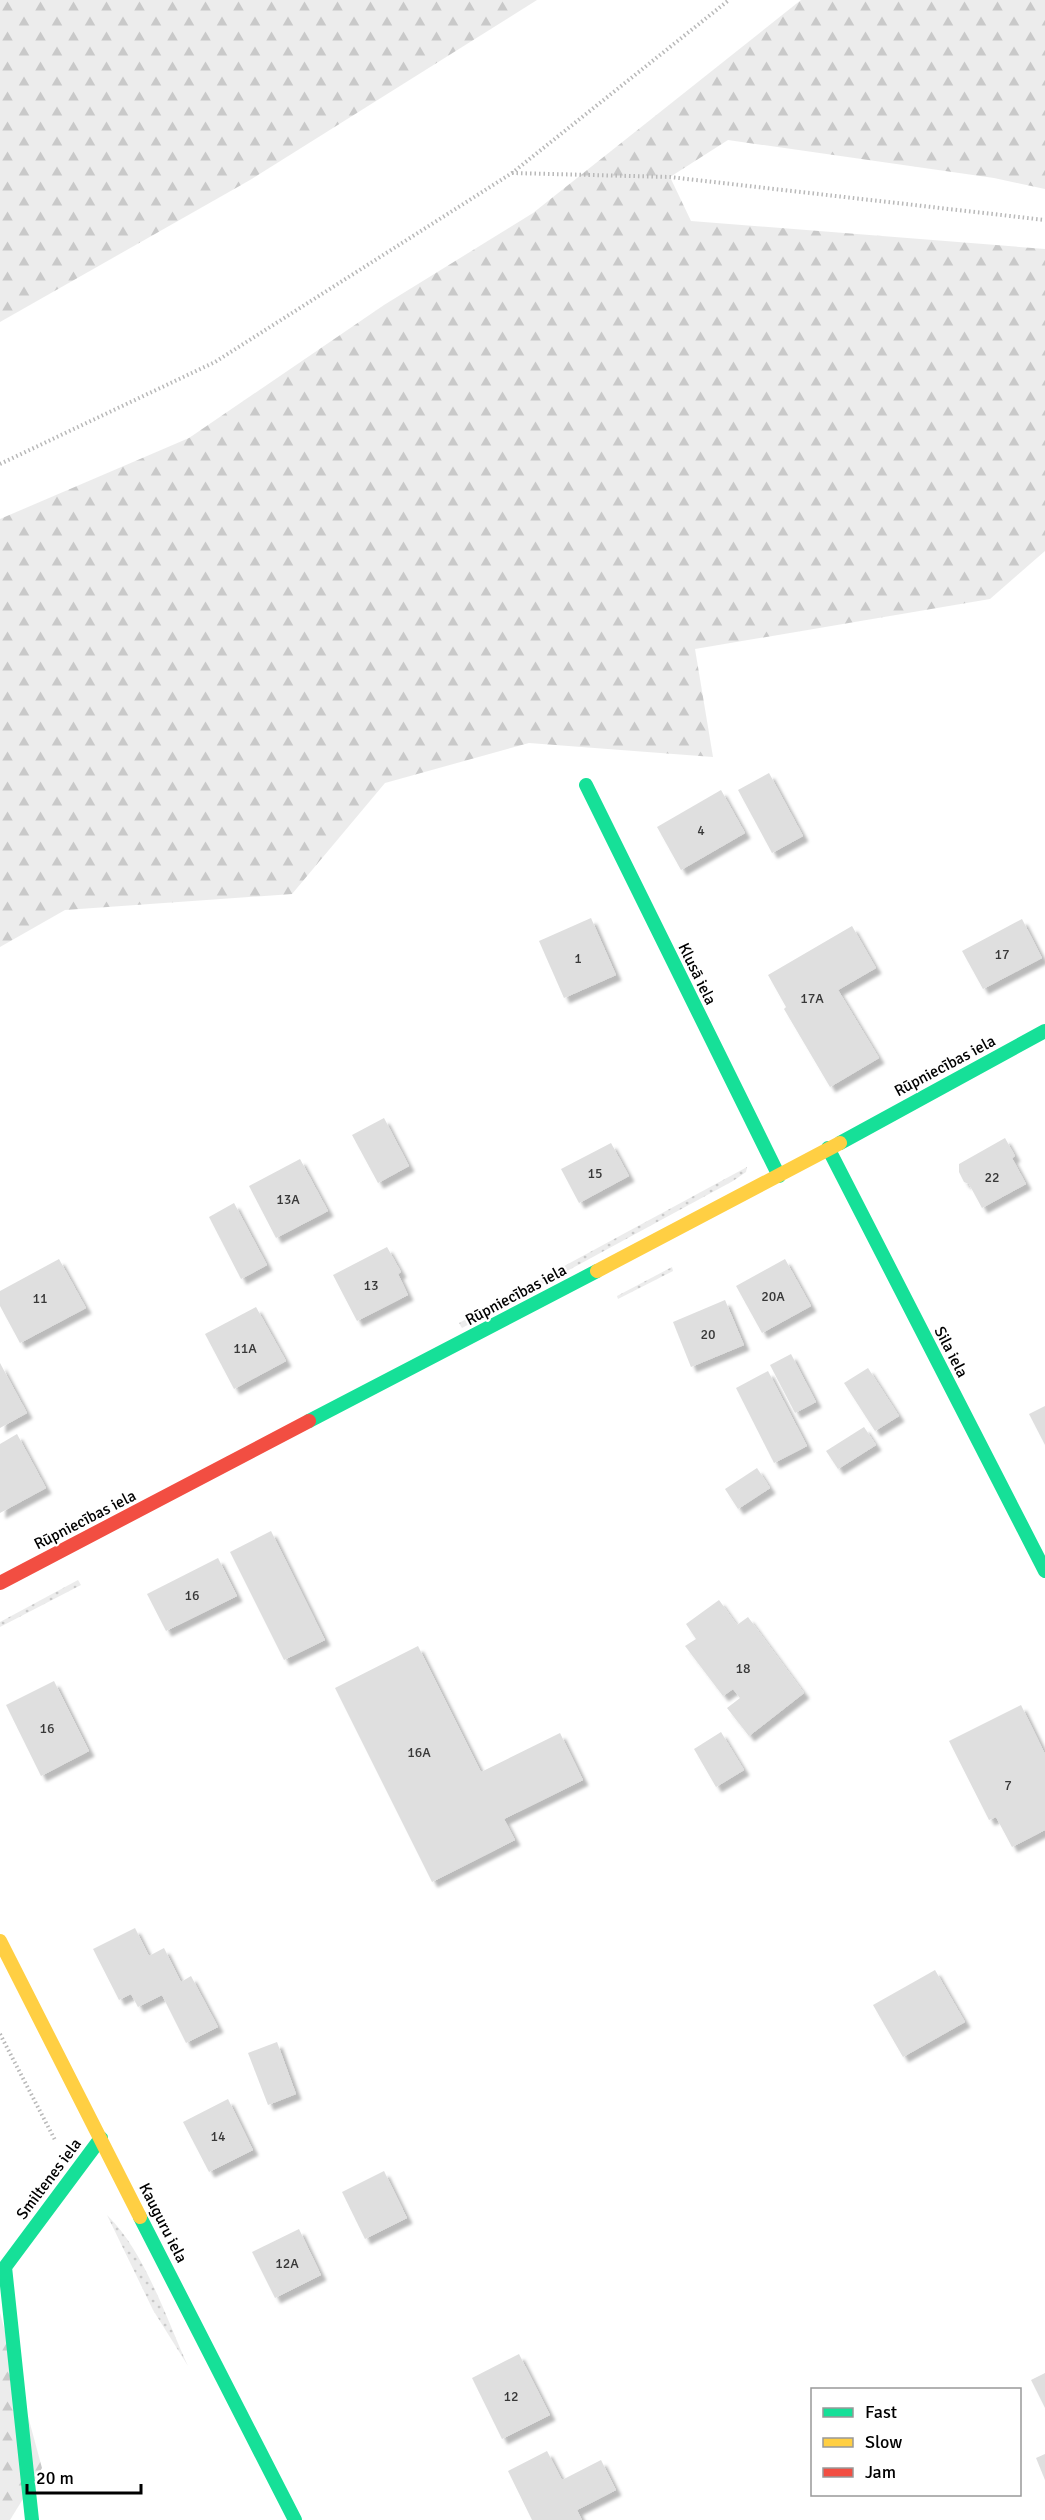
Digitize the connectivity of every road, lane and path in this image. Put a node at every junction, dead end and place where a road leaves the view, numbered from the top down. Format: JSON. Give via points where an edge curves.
{"nodes":[{"id":1,"x":729,"y":0,"type":"edge"},
{"id":2,"x":512,"y":173,"type":"junction"},
{"id":3,"x":1045,"y":220,"type":"edge"},
{"id":4,"x":0,"y":464,"type":"edge"},
{"id":5,"x":586,"y":785,"type":"dead end"},
{"id":6,"x":1045,"y":1031,"type":"edge"},
{"id":7,"x":828,"y":1148,"type":"junction"},
{"id":8,"x":779,"y":1176,"type":"junction"},
{"id":9,"x":1045,"y":1571,"type":"edge"},
{"id":10,"x":0,"y":1582,"type":"edge"},
{"id":11,"x":0,"y":1941,"type":"edge"},
{"id":12,"x":0,"y":2034,"type":"edge"},
{"id":13,"x":47,"y":2126,"type":"dead end"},
{"id":14,"x":101,"y":2138,"type":"junction"},
{"id":15,"x":32,"y":2520,"type":"edge"},
{"id":16,"x":295,"y":2520,"type":"edge"}],
"edges":[{"from":1,"to":2,"type":"path"},
{"from":2,"to":3,"type":"path","via":[[670,177]]},
{"from":2,"to":4,"type":"path","via":[[214,362]]},
{"from":5,"to":8,"type":"street","name":"Klusā iela"},
{"from":6,"to":7,"type":"street","name":"Rūpniecības iela"},
{"from":7,"to":8,"type":"street","name":"Rūpniecības iela"},
{"from":7,"to":9,"type":"street","name":"Sila iela"},
{"from":8,"to":10,"type":"street","name":"Rūpniecības iela"},
{"from":11,"to":14,"type":"street","name":"Kauguru iela"},
{"from":12,"to":13,"type":"path"},
{"from":14,"to":15,"type":"street","name":"Smiltenes iela","via":[[5,2267]]},
{"from":14,"to":16,"type":"street","name":"Kauguru iela"}]}
